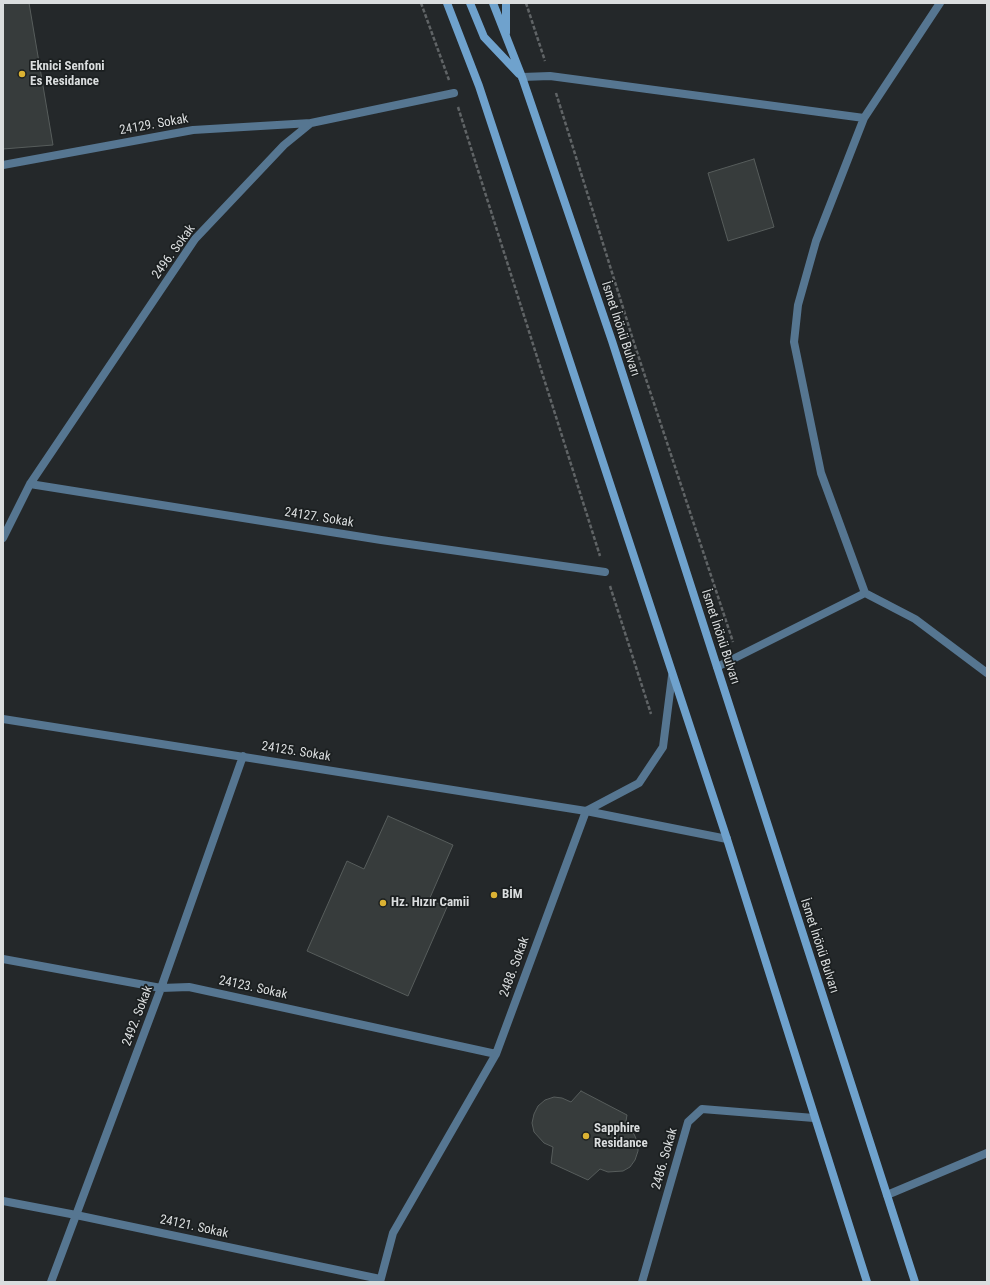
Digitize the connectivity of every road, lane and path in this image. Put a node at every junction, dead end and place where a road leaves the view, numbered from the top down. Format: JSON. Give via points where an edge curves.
{"nodes":[{"id":1,"x":421,"y":3,"type":"edge"},
{"id":2,"x":443,"y":3,"type":"edge"},
{"id":3,"x":447,"y":3,"type":"edge"},
{"id":4,"x":470,"y":3,"type":"edge"},
{"id":5,"x":493,"y":3,"type":"edge"},
{"id":6,"x":506,"y":3,"type":"edge"},
{"id":7,"x":526,"y":3,"type":"edge"},
{"id":8,"x":940,"y":3,"type":"edge"},
{"id":9,"x":505,"y":36,"type":"junction"},
{"id":10,"x":463,"y":43,"type":"junction"},
{"id":11,"x":550,"y":76,"type":"junction"},
{"id":12,"x":522,"y":77,"type":"junction"},
{"id":13,"x":454,"y":93,"type":"junction"},
{"id":14,"x":864,"y":118,"type":"junction"},
{"id":15,"x":311,"y":123,"type":"junction"},
{"id":16,"x":3,"y":166,"type":"edge"},
{"id":17,"x":30,"y":484,"type":"junction"},
{"id":18,"x":4,"y":533,"type":"edge"},
{"id":19,"x":605,"y":572,"type":"junction"},
{"id":20,"x":865,"y":593,"type":"junction"},
{"id":21,"x":738,"y":657,"type":"junction"},
{"id":22,"x":717,"y":667,"type":"junction"},
{"id":23,"x":987,"y":673,"type":"edge"},
{"id":24,"x":672,"y":676,"type":"junction"},
{"id":25,"x":652,"y":718,"type":"dead end"},
{"id":26,"x":3,"y":719,"type":"edge"},
{"id":27,"x":243,"y":756,"type":"junction"},
{"id":28,"x":586,"y":811,"type":"junction"},
{"id":29,"x":727,"y":839,"type":"junction"},
{"id":30,"x":3,"y":959,"type":"edge"},
{"id":31,"x":161,"y":988,"type":"junction"},
{"id":32,"x":496,"y":1054,"type":"junction"},
{"id":33,"x":814,"y":1118,"type":"junction"},
{"id":34,"x":987,"y":1152,"type":"edge"},
{"id":35,"x":886,"y":1195,"type":"junction"},
{"id":36,"x":3,"y":1201,"type":"edge"},
{"id":37,"x":76,"y":1215,"type":"junction"},
{"id":38,"x":380,"y":1280,"type":"edge"},
{"id":39,"x":51,"y":1282,"type":"edge"},
{"id":40,"x":642,"y":1282,"type":"edge"},
{"id":41,"x":867,"y":1282,"type":"edge"},
{"id":42,"x":915,"y":1282,"type":"edge"}],
"edges":[{"from":1,"to":13,"type":"path"},
{"from":2,"to":10,"type":"main road"},
{"from":3,"to":10,"type":"main road"},
{"from":4,"to":12,"type":"main road","via":[[484,37]]},
{"from":5,"to":9,"type":"main road","name":"İsmet İnönü Bulvarı"},
{"from":6,"to":9,"type":"main road"},
{"from":7,"to":11,"type":"path"},
{"from":8,"to":14,"type":"street"},
{"from":9,"to":12,"type":"main road","name":"İsmet İnönü Bulvarı"},
{"from":10,"to":24,"type":"main road"},
{"from":11,"to":12,"type":"street"},
{"from":11,"to":14,"type":"street"},
{"from":11,"to":21,"type":"path","via":[[634,343]]},
{"from":12,"to":22,"type":"main road","name":"İsmet İnönü Bulvarı","via":[[612,341]]},
{"from":13,"to":15,"type":"street","name":"2496. Sokak"},
{"from":13,"to":19,"type":"path"},
{"from":14,"to":20,"type":"street","via":[[816,241],[798,305],[794,342],[821,473]]},
{"from":15,"to":16,"type":"street","name":"24129. Sokak","via":[[193,130]]},
{"from":15,"to":17,"type":"street","name":"2496. Sokak","via":[[284,146],[195,239]]},
{"from":17,"to":18,"type":"street","name":"2496. Sokak"},
{"from":17,"to":19,"type":"street","name":"24127. Sokak","via":[[381,540]]},
{"from":19,"to":25,"type":"path"},
{"from":20,"to":21,"type":"street"},
{"from":20,"to":23,"type":"street","via":[[915,619]]},
{"from":21,"to":22,"type":"street"},
{"from":22,"to":35,"type":"main road","name":"İsmet İnönü Bulvarı"},
{"from":24,"to":28,"type":"street","via":[[663,747],[639,783]]},
{"from":24,"to":29,"type":"main road"},
{"from":26,"to":27,"type":"street","name":"24125. Sokak"},
{"from":27,"to":28,"type":"street","name":"24125. Sokak"},
{"from":27,"to":31,"type":"street","name":"2492. Sokak"},
{"from":28,"to":29,"type":"street","name":"24125. Sokak"},
{"from":28,"to":32,"type":"street","name":"2488. Sokak"},
{"from":29,"to":33,"type":"main road"},
{"from":30,"to":31,"type":"street","name":"24123. Sokak"},
{"from":31,"to":32,"type":"street","name":"24123. Sokak","via":[[189,987]]},
{"from":31,"to":37,"type":"street","name":"2492. Sokak"},
{"from":32,"to":38,"type":"street","name":"2488. Sokak","via":[[393,1232]]},
{"from":33,"to":40,"type":"street","name":"2486. Sokak","via":[[702,1109],[688,1122]]},
{"from":33,"to":41,"type":"main road"},
{"from":34,"to":35,"type":"street"},
{"from":35,"to":42,"type":"main road","name":"İsmet İnönü Bulvarı"},
{"from":36,"to":37,"type":"street","name":"24121. Sokak"},
{"from":37,"to":38,"type":"street","name":"24121. Sokak"},
{"from":37,"to":39,"type":"street","name":"2492. Sokak"}]}
